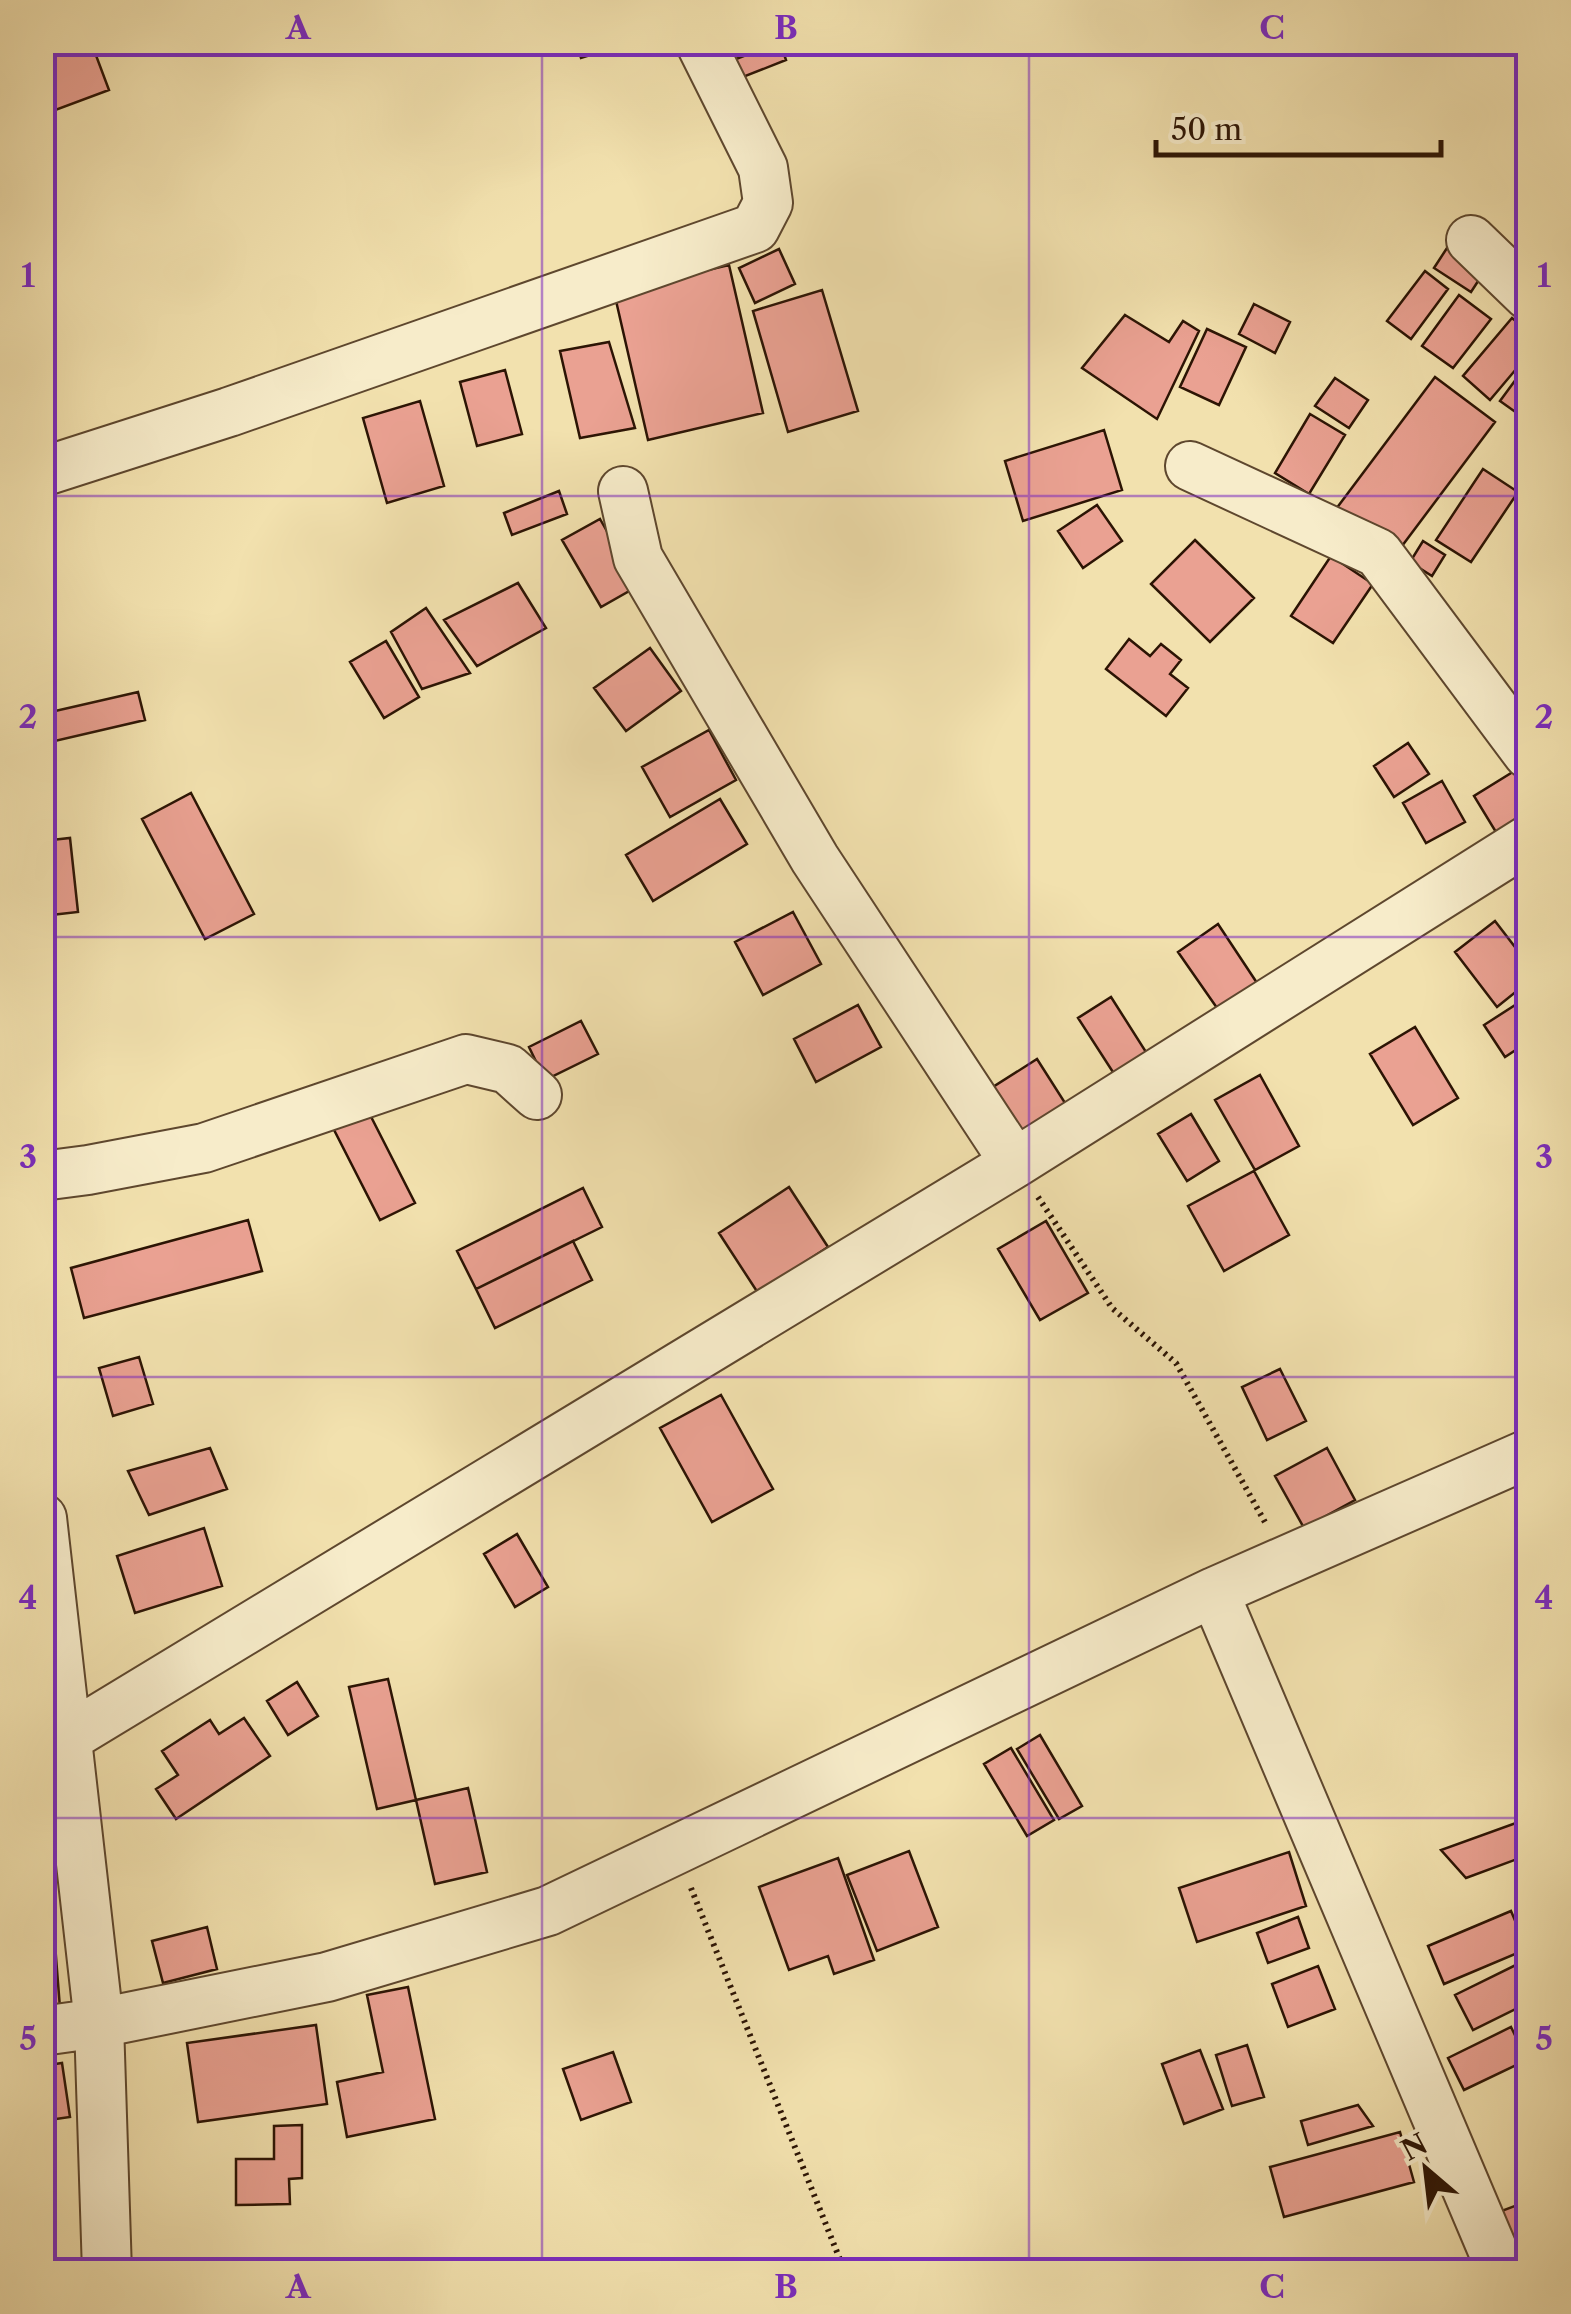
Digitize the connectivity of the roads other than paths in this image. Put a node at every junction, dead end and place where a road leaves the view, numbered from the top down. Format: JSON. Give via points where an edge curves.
{"nodes":[{"id":1,"x":700,"y":42,"type":"edge"},
{"id":2,"x":1470,"y":240,"type":"dead end"},
{"id":3,"x":1528,"y":295,"type":"edge"},
{"id":4,"x":1190,"y":466,"type":"dead end"},
{"id":5,"x":42,"y":472,"type":"edge"},
{"id":6,"x":623,"y":491,"type":"dead end"},
{"id":7,"x":1528,"y":754,"type":"edge"},
{"id":8,"x":1528,"y":840,"type":"edge"},
{"id":9,"x":536,"y":1095,"type":"dead end"},
{"id":10,"x":1015,"y":1163,"type":"junction"},
{"id":11,"x":42,"y":1176,"type":"edge"},
{"id":12,"x":1528,"y":1454,"type":"edge"},
{"id":13,"x":42,"y":1518,"type":"edge"},
{"id":14,"x":1214,"y":1592,"type":"junction"},
{"id":15,"x":55,"y":1741,"type":"edge"},
{"id":16,"x":99,"y":2023,"type":"junction"},
{"id":17,"x":42,"y":2031,"type":"edge"},
{"id":18,"x":107,"y":2272,"type":"edge"},
{"id":19,"x":1502,"y":2272,"type":"edge"}],
"edges":[{"from":1,"to":5,"type":"street","via":[[762,168],[768,203],[755,228]]},
{"from":2,"to":3,"type":"street"},
{"from":4,"to":7,"type":"street","via":[[1378,552]]},
{"from":6,"to":10,"type":"street","via":[[638,558],[815,859]]},
{"from":8,"to":10,"type":"street"},
{"from":9,"to":11,"type":"street","via":[[508,1069],[466,1059],[204,1148]]},
{"from":10,"to":15,"type":"street"},
{"from":12,"to":14,"type":"street"},
{"from":13,"to":15,"type":"street"},
{"from":14,"to":16,"type":"street","via":[[548,1911],[328,1977]]},
{"from":14,"to":19,"type":"street"},
{"from":15,"to":16,"type":"street"},
{"from":16,"to":17,"type":"street"},
{"from":16,"to":18,"type":"street"}]}
